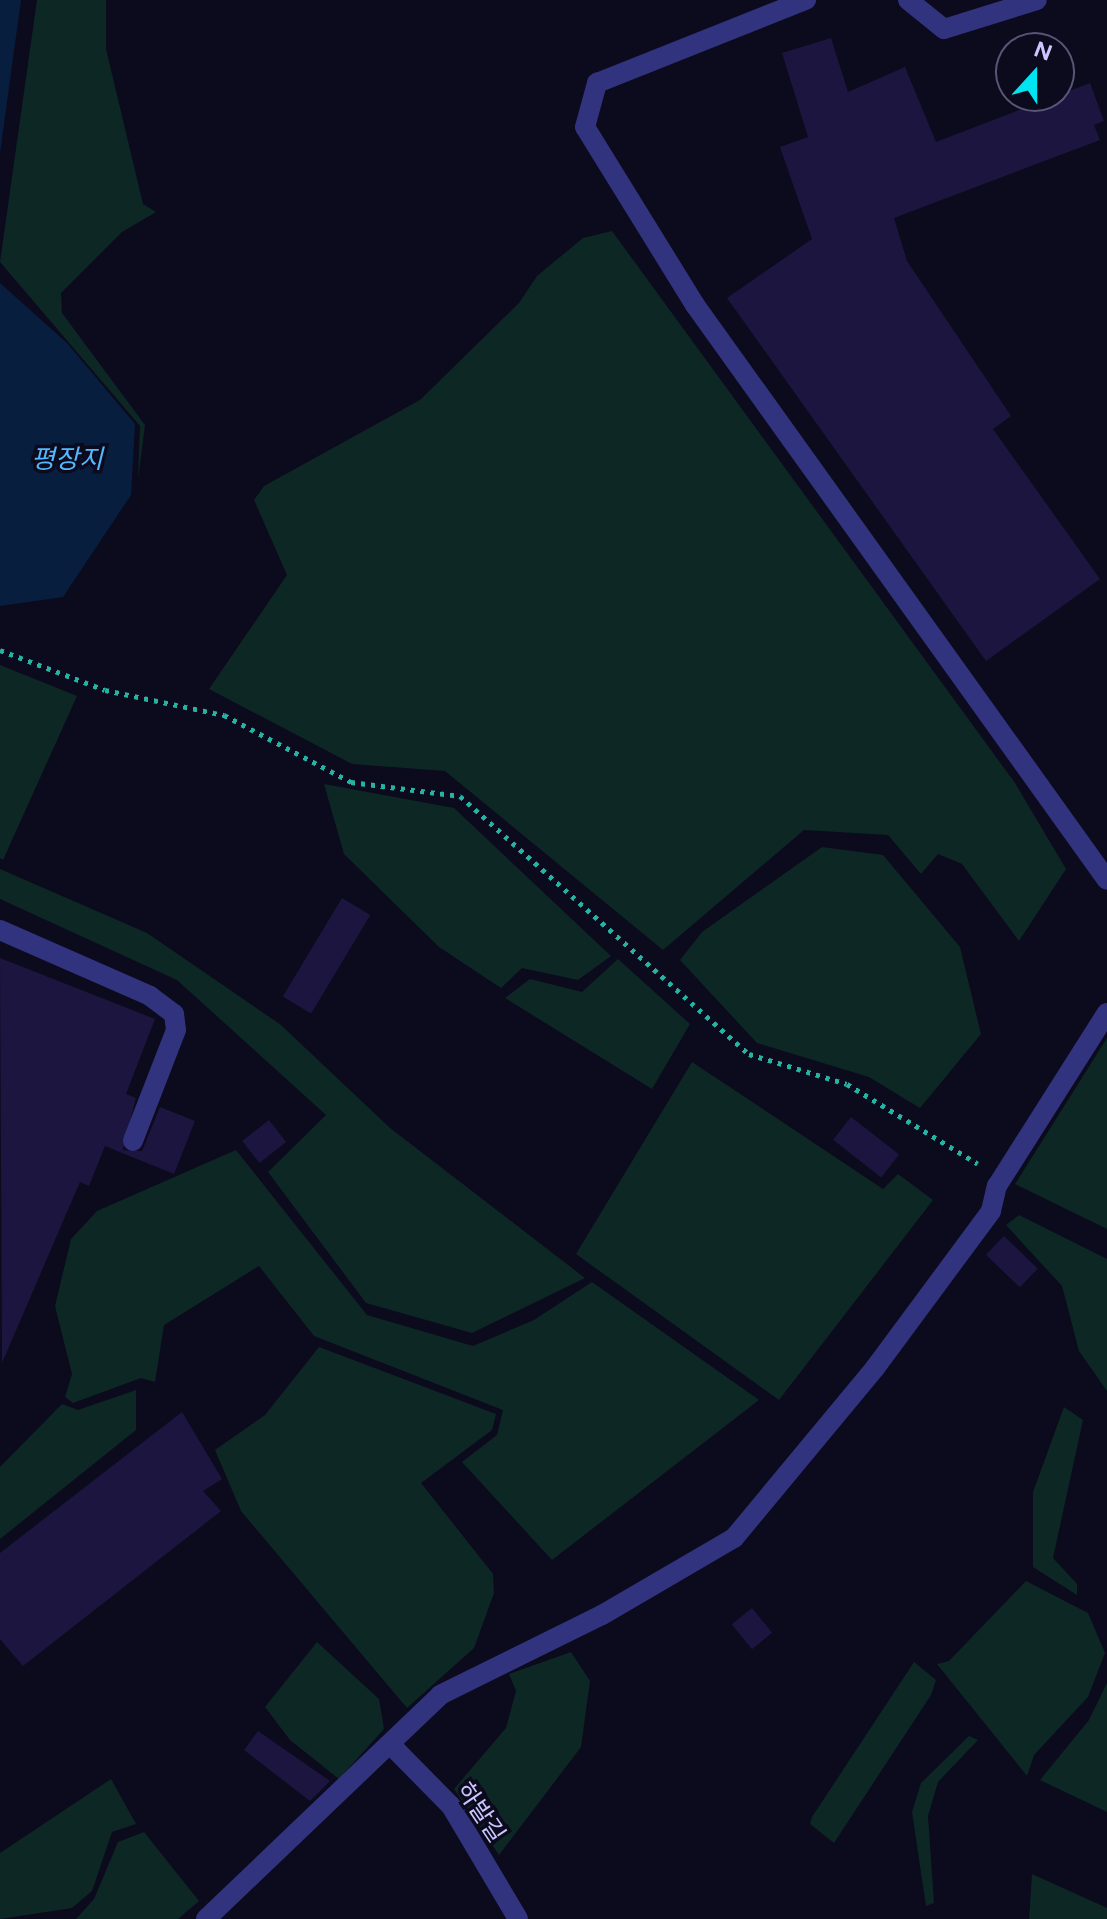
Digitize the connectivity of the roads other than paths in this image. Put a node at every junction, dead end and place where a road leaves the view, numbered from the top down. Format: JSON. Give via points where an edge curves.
{"nodes":[{"id":1,"x":806,"y":0,"type":"edge"},
{"id":2,"x":908,"y":0,"type":"edge"},
{"id":3,"x":1037,"y":0,"type":"edge"},
{"id":4,"x":1107,"y":880,"type":"edge"},
{"id":5,"x":0,"y":930,"type":"edge"},
{"id":6,"x":1107,"y":1013,"type":"edge"},
{"id":7,"x":133,"y":1141,"type":"dead end"},
{"id":8,"x":390,"y":1744,"type":"junction"},
{"id":9,"x":206,"y":1919,"type":"edge"},
{"id":10,"x":518,"y":1919,"type":"edge"}],
"edges":[{"from":1,"to":4,"type":"street","via":[[597,83],[585,127],[695,305]]},
{"from":2,"to":3,"type":"street","via":[[944,29]]},
{"from":5,"to":7,"type":"street","via":[[150,996],[174,1014],[176,1030]]},
{"from":6,"to":8,"type":"street","via":[[997,1186],[991,1211],[875,1368],[734,1538],[602,1615],[440,1695]]},
{"from":8,"to":9,"type":"street"},
{"from":8,"to":10,"type":"street","name":"하발길","via":[[451,1806]]}]}
